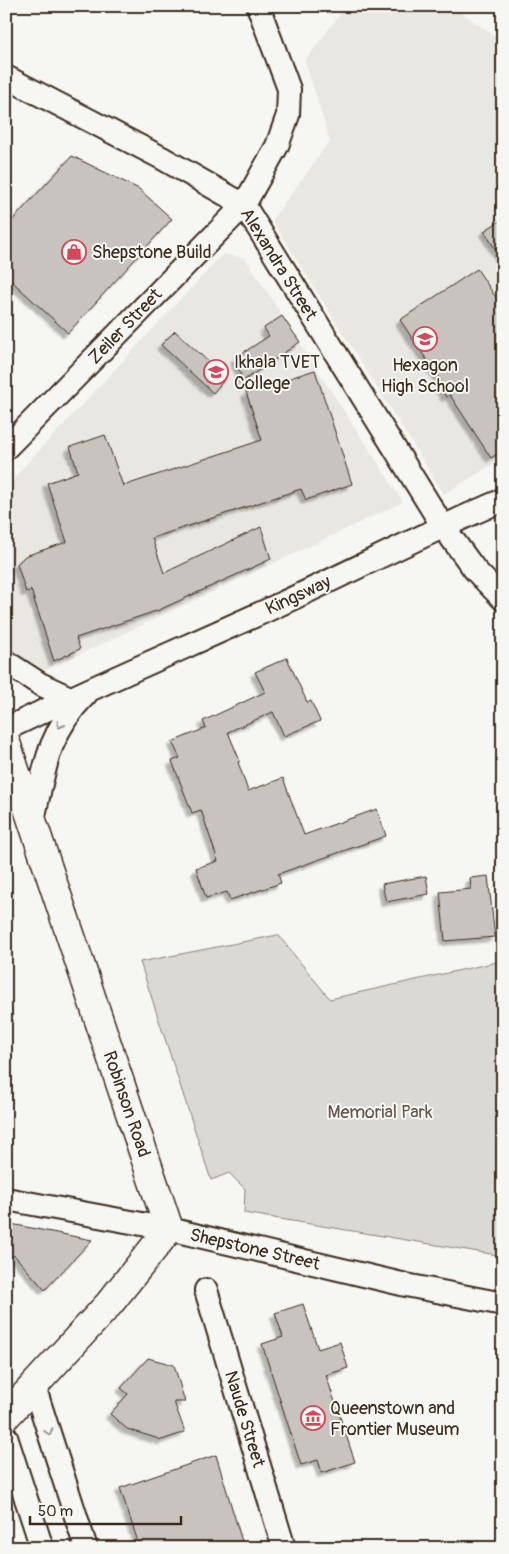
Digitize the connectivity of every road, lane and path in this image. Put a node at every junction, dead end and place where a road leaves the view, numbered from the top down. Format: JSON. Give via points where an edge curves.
{"nodes":[{"id":1,"x":258,"y":6,"type":"edge"},
{"id":2,"x":6,"y":77,"type":"edge"},
{"id":3,"x":244,"y":205,"type":"junction"},
{"id":4,"x":6,"y":448,"type":"edge"},
{"id":5,"x":503,"y":500,"type":"edge"},
{"id":6,"x":442,"y":525,"type":"junction"},
{"id":7,"x":503,"y":599,"type":"edge"},
{"id":8,"x":6,"y":662,"type":"edge"},
{"id":9,"x":92,"y":688,"type":"junction"},
{"id":10,"x":70,"y":698,"type":"junction"},
{"id":11,"x":6,"y":729,"type":"edge"},
{"id":12,"x":6,"y":743,"type":"edge"},
{"id":13,"x":32,"y":825,"type":"junction"},
{"id":14,"x":6,"y":1199,"type":"edge"},
{"id":15,"x":169,"y":1228,"type":"junction"},
{"id":16,"x":206,"y":1290,"type":"dead end"},
{"id":17,"x":503,"y":1304,"type":"edge"},
{"id":18,"x":34,"y":1386,"type":"junction"},
{"id":19,"x":6,"y":1416,"type":"edge"},
{"id":20,"x":6,"y":1437,"type":"edge"},
{"id":21,"x":42,"y":1548,"type":"edge"},
{"id":22,"x":86,"y":1548,"type":"edge"},
{"id":23,"x":284,"y":1548,"type":"edge"}],
"edges":[{"from":1,"to":3,"type":"street","name":"Zeiler Street","via":[[289,89],[288,115],[276,146]]},
{"from":2,"to":3,"type":"street","name":"Alexandra Street","via":[[162,158]]},
{"from":3,"to":4,"type":"street","name":"Zeiler Street"},
{"from":3,"to":6,"type":"street","name":"Alexandra Street"},
{"from":5,"to":6,"type":"street","name":"Kingsway"},
{"from":6,"to":7,"type":"street","name":"Alexandra Street","via":[[475,570]]},
{"from":6,"to":9,"type":"street","name":"Kingsway","via":[[315,588]]},
{"from":8,"to":10,"type":"street","via":[[40,684]]},
{"from":9,"to":10,"type":"street","name":"Kingsway"},
{"from":9,"to":13,"type":"street","name":"Kingsway","one_way":true,"via":[[70,710],[55,735]]},
{"from":10,"to":11,"type":"street","name":"Kingsway"},
{"from":12,"to":13,"type":"street","name":"Robinson Road"},
{"from":13,"to":15,"type":"street","name":"Robinson Road"},
{"from":14,"to":15,"type":"street","name":"Shepstone Street"},
{"from":15,"to":17,"type":"street","name":"Shepstone Street","via":[[406,1285]]},
{"from":15,"to":18,"type":"street","via":[[109,1304]]},
{"from":16,"to":23,"type":"street","name":"Naude Street"},
{"from":18,"to":19,"type":"street"},
{"from":18,"to":22,"type":"street","one_way":true},
{"from":20,"to":21,"type":"street"}]}
